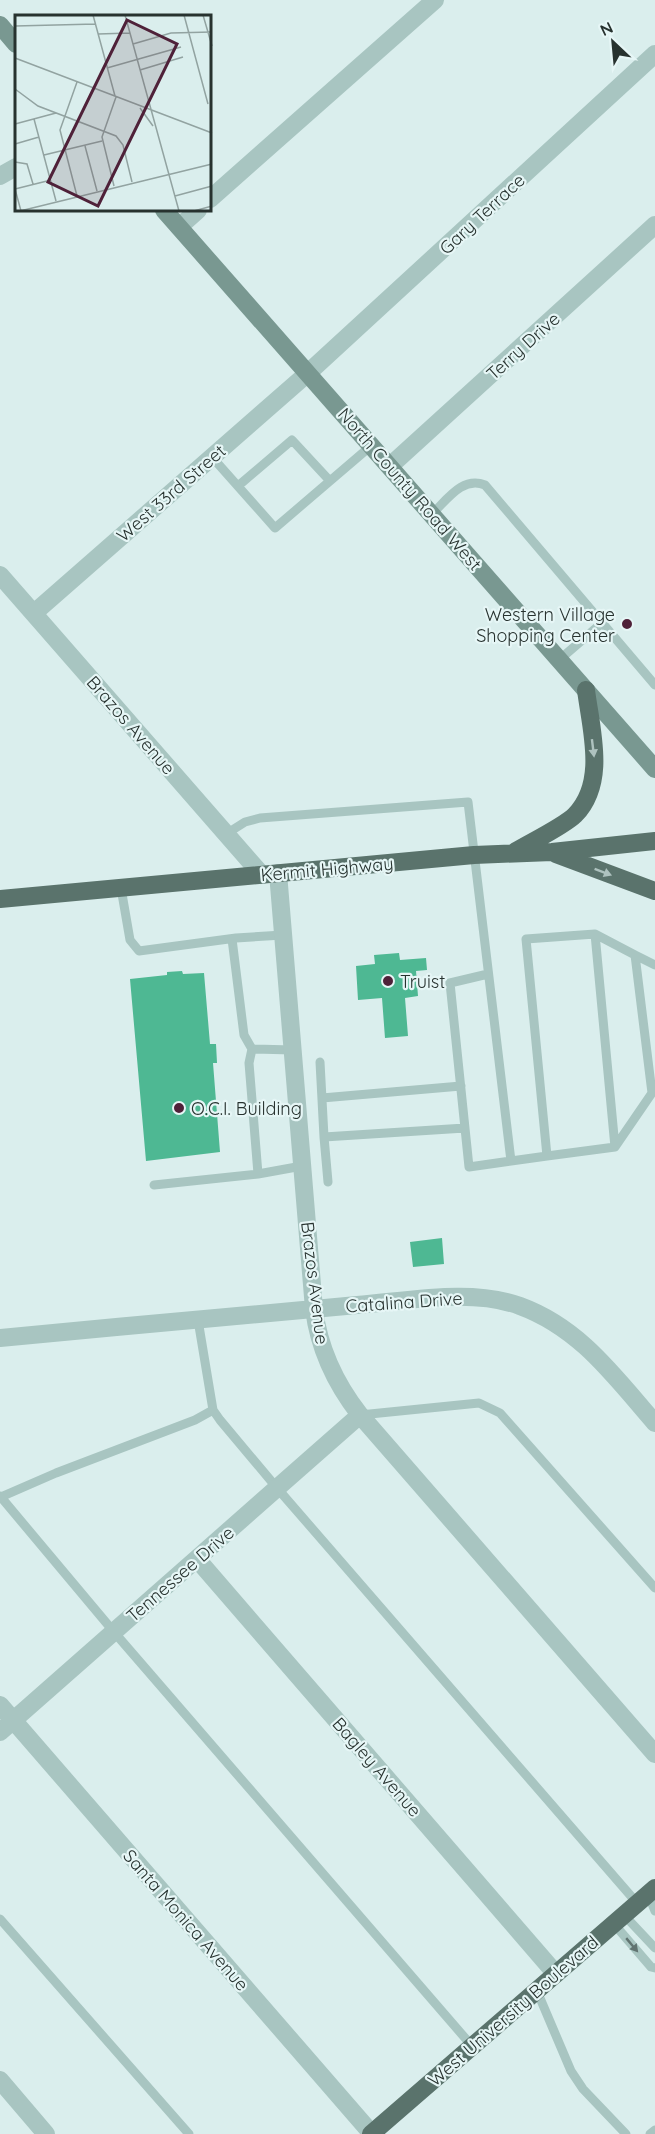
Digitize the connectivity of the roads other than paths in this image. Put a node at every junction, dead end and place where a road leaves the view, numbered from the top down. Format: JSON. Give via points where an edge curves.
{"nodes":[{"id":1,"x":435,"y":0,"type":"edge"},
{"id":2,"x":0,"y":25,"type":"edge"},
{"id":3,"x":15,"y":43,"type":"edge"},
{"id":4,"x":655,"y":54,"type":"edge"},
{"id":5,"x":15,"y":168,"type":"edge"},
{"id":6,"x":0,"y":176,"type":"edge"},
{"id":7,"x":212,"y":197,"type":"edge"},
{"id":8,"x":166,"y":212,"type":"edge"},
{"id":9,"x":196,"y":212,"type":"edge"},
{"id":10,"x":655,"y":225,"type":"edge"},
{"id":11,"x":179,"y":227,"type":"junction"},
{"id":12,"x":308,"y":373,"type":"junction"},
{"id":13,"x":372,"y":445,"type":"junction"},
{"id":14,"x":212,"y":457,"type":"junction"},
{"id":15,"x":390,"y":466,"type":"junction"},
{"id":16,"x":330,"y":481,"type":"junction"},
{"id":17,"x":238,"y":486,"type":"junction"},
{"id":18,"x":432,"y":514,"type":"junction"},
{"id":19,"x":0,"y":575,"type":"edge"},
{"id":20,"x":34,"y":613,"type":"junction"},
{"id":21,"x":602,"y":623,"type":"junction"},
{"id":22,"x":559,"y":660,"type":"junction"},
{"id":23,"x":655,"y":685,"type":"edge"},
{"id":24,"x":586,"y":690,"type":"junction"},
{"id":25,"x":653,"y":762,"type":"edge"},
{"id":26,"x":226,"y":834,"type":"junction"},
{"id":27,"x":655,"y":841,"type":"edge"},
{"id":28,"x":515,"y":852,"type":"junction"},
{"id":29,"x":552,"y":852,"type":"junction"},
{"id":30,"x":474,"y":855,"type":"junction"},
{"id":31,"x":270,"y":874,"type":"junction"},
{"id":32,"x":121,"y":888,"type":"junction"},
{"id":33,"x":655,"y":891,"type":"edge"},
{"id":34,"x":0,"y":899,"type":"edge"},
{"id":35,"x":595,"y":933,"type":"junction"},
{"id":36,"x":283,"y":935,"type":"junction"},
{"id":37,"x":232,"y":939,"type":"junction"},
{"id":38,"x":635,"y":955,"type":"junction"},
{"id":39,"x":655,"y":965,"type":"edge"},
{"id":40,"x":488,"y":974,"type":"junction"},
{"id":41,"x":252,"y":1049,"type":"junction"},
{"id":42,"x":293,"y":1050,"type":"junction"},
{"id":43,"x":320,"y":1062,"type":"dead end"},
{"id":44,"x":461,"y":1086,"type":"junction"},
{"id":45,"x":654,"y":1091,"type":"edge"},
{"id":46,"x":322,"y":1098,"type":"junction"},
{"id":47,"x":465,"y":1128,"type":"junction"},
{"id":48,"x":324,"y":1137,"type":"junction"},
{"id":49,"x":615,"y":1147,"type":"junction"},
{"id":50,"x":547,"y":1156,"type":"junction"},
{"id":51,"x":511,"y":1161,"type":"junction"},
{"id":52,"x":302,"y":1166,"type":"junction"},
{"id":53,"x":258,"y":1174,"type":"junction"},
{"id":54,"x":328,"y":1182,"type":"dead end"},
{"id":55,"x":154,"y":1185,"type":"dead end"},
{"id":56,"x":315,"y":1309,"type":"junction"},
{"id":57,"x":198,"y":1320,"type":"junction"},
{"id":58,"x":0,"y":1338,"type":"edge"},
{"id":59,"x":213,"y":1410,"type":"junction"},
{"id":60,"x":360,"y":1415,"type":"junction"},
{"id":61,"x":655,"y":1423,"type":"edge"},
{"id":62,"x":277,"y":1488,"type":"junction"},
{"id":63,"x":0,"y":1497,"type":"edge"},
{"id":64,"x":197,"y":1559,"type":"junction"},
{"id":65,"x":655,"y":1588,"type":"edge"},
{"id":66,"x":114,"y":1632,"type":"junction"},
{"id":67,"x":0,"y":1705,"type":"edge"},
{"id":68,"x":7,"y":1726,"type":"edge"},
{"id":69,"x":655,"y":1754,"type":"edge"},
{"id":70,"x":639,"y":1906,"type":"edge"},
{"id":71,"x":0,"y":1919,"type":"edge"},
{"id":72,"x":655,"y":1948,"type":"edge"},
{"id":73,"x":655,"y":1968,"type":"edge"},
{"id":74,"x":556,"y":1974,"type":"junction"},
{"id":75,"x":537,"y":1991,"type":"junction"},
{"id":76,"x":472,"y":2046,"type":"junction"},
{"id":77,"x":0,"y":2080,"type":"edge"},
{"id":78,"x":6,"y":2100,"type":"edge"},
{"id":79,"x":655,"y":2130,"type":"edge"},
{"id":80,"x":46,"y":2134,"type":"edge"},
{"id":81,"x":189,"y":2134,"type":"edge"},
{"id":82,"x":371,"y":2134,"type":"edge"},
{"id":83,"x":626,"y":2134,"type":"edge"},
{"id":84,"x":650,"y":2134,"type":"edge"}],
"edges":[{"from":1,"to":7,"type":"street"},
{"from":2,"to":3,"type":"main road"},
{"from":4,"to":12,"type":"street","name":"Gary Terrace"},
{"from":5,"to":6,"type":"street"},
{"from":8,"to":11,"type":"main road","name":"North County Road West"},
{"from":9,"to":11,"type":"street"},
{"from":10,"to":15,"type":"street","name":"Terry Drive"},
{"from":11,"to":12,"type":"main road","name":"North County Road West"},
{"from":12,"to":13,"type":"main road","name":"North County Road West"},
{"from":12,"to":14,"type":"street","name":"West 33rd Street"},
{"from":13,"to":15,"type":"main road","name":"North County Road West"},
{"from":13,"to":16,"type":"lane"},
{"from":14,"to":17,"type":"lane"},
{"from":14,"to":20,"type":"street","name":"West 33rd Street"},
{"from":15,"to":18,"type":"main road","name":"North County Road West"},
{"from":16,"to":17,"type":"lane","via":[[292,440]]},
{"from":16,"to":17,"type":"lane","via":[[275,528]]},
{"from":18,"to":21,"type":"lane","via":[[462,486],[477,482],[485,485]]},
{"from":18,"to":22,"type":"main road","name":"North County Road West"},
{"from":19,"to":20,"type":"street","name":"Brazos Avenue"},
{"from":20,"to":26,"type":"street","name":"Brazos Avenue"},
{"from":21,"to":22,"type":"lane"},
{"from":21,"to":23,"type":"lane"},
{"from":22,"to":24,"type":"main road","name":"North County Road West"},
{"from":24,"to":25,"type":"main road","name":"North County Road West"},
{"from":24,"to":28,"type":"main road","one_way":true,"via":[[595,762],[588,796],[575,815]]},
{"from":26,"to":30,"type":"lane","via":[[260,818],[468,802]]},
{"from":26,"to":31,"type":"street","name":"Brazos Avenue"},
{"from":27,"to":29,"type":"main road","name":"Kermit Highway"},
{"from":28,"to":29,"type":"main road","name":"Kermit Highway"},
{"from":28,"to":30,"type":"main road","name":"Kermit Highway"},
{"from":29,"to":33,"type":"main road","one_way":true},
{"from":30,"to":31,"type":"main road","name":"Kermit Highway"},
{"from":30,"to":40,"type":"lane"},
{"from":31,"to":32,"type":"main road","name":"Kermit Highway"},
{"from":31,"to":36,"type":"street","name":"Brazos Avenue"},
{"from":32,"to":34,"type":"main road","name":"Kermit Highway"},
{"from":32,"to":37,"type":"lane","via":[[130,940],[139,951]]},
{"from":35,"to":38,"type":"lane"},
{"from":35,"to":49,"type":"lane"},
{"from":35,"to":50,"type":"lane","via":[[526,939]]},
{"from":36,"to":37,"type":"lane"},
{"from":36,"to":42,"type":"street","name":"Brazos Avenue"},
{"from":37,"to":41,"type":"lane","via":[[244,1035]]},
{"from":38,"to":39,"type":"lane"},
{"from":38,"to":45,"type":"lane"},
{"from":40,"to":44,"type":"lane","via":[[450,983]]},
{"from":40,"to":51,"type":"lane"},
{"from":41,"to":42,"type":"lane"},
{"from":41,"to":53,"type":"lane","via":[[249,1063]]},
{"from":42,"to":52,"type":"street","name":"Brazos Avenue"},
{"from":43,"to":46,"type":"lane"},
{"from":44,"to":46,"type":"lane"},
{"from":44,"to":47,"type":"lane"},
{"from":45,"to":49,"type":"lane"},
{"from":46,"to":48,"type":"lane"},
{"from":47,"to":48,"type":"lane"},
{"from":47,"to":51,"type":"lane","via":[[469,1167]]},
{"from":48,"to":54,"type":"lane"},
{"from":49,"to":50,"type":"lane"},
{"from":50,"to":51,"type":"lane"},
{"from":52,"to":53,"type":"lane"},
{"from":52,"to":56,"type":"street","name":"Brazos Avenue"},
{"from":53,"to":55,"type":"lane"},
{"from":56,"to":57,"type":"street","name":"Catalina Drive"},
{"from":56,"to":60,"type":"street","name":"Brazos Avenue","via":[[327,1361]]},
{"from":56,"to":61,"type":"street","name":"Catalina Drive","via":[[476,1296],[518,1305],[576,1336]]},
{"from":57,"to":58,"type":"street","name":"Catalina Drive"},
{"from":57,"to":59,"type":"lane"},
{"from":59,"to":62,"type":"lane"},
{"from":59,"to":63,"type":"lane"},
{"from":60,"to":62,"type":"street","name":"Tennessee Drive"},
{"from":60,"to":65,"type":"lane","via":[[479,1403],[500,1413]]},
{"from":60,"to":69,"type":"street","name":"Brazos Avenue"},
{"from":62,"to":64,"type":"street","name":"Tennessee Drive"},
{"from":62,"to":70,"type":"lane"},
{"from":63,"to":66,"type":"lane"},
{"from":64,"to":66,"type":"street","name":"Tennessee Drive"},
{"from":64,"to":74,"type":"street","name":"Bagley Avenue"},
{"from":66,"to":68,"type":"street","name":"Tennessee Drive"},
{"from":66,"to":76,"type":"lane"},
{"from":67,"to":68,"type":"street","name":"Santa Monica Avenue"},
{"from":68,"to":82,"type":"street","name":"Santa Monica Avenue"},
{"from":70,"to":72,"type":"lane"},
{"from":70,"to":73,"type":"lane","one_way":true,"via":[[651,1967]]},
{"from":70,"to":74,"type":"main road","name":"West University Boulevard"},
{"from":71,"to":81,"type":"lane"},
{"from":74,"to":75,"type":"main road","name":"West University Boulevard"},
{"from":75,"to":76,"type":"main road","name":"West University Boulevard"},
{"from":75,"to":83,"type":"lane","via":[[571,2071]]},
{"from":76,"to":82,"type":"main road","name":"West University Boulevard"},
{"from":77,"to":78,"type":"street"},
{"from":78,"to":80,"type":"street"},
{"from":79,"to":84,"type":"lane"}]}
